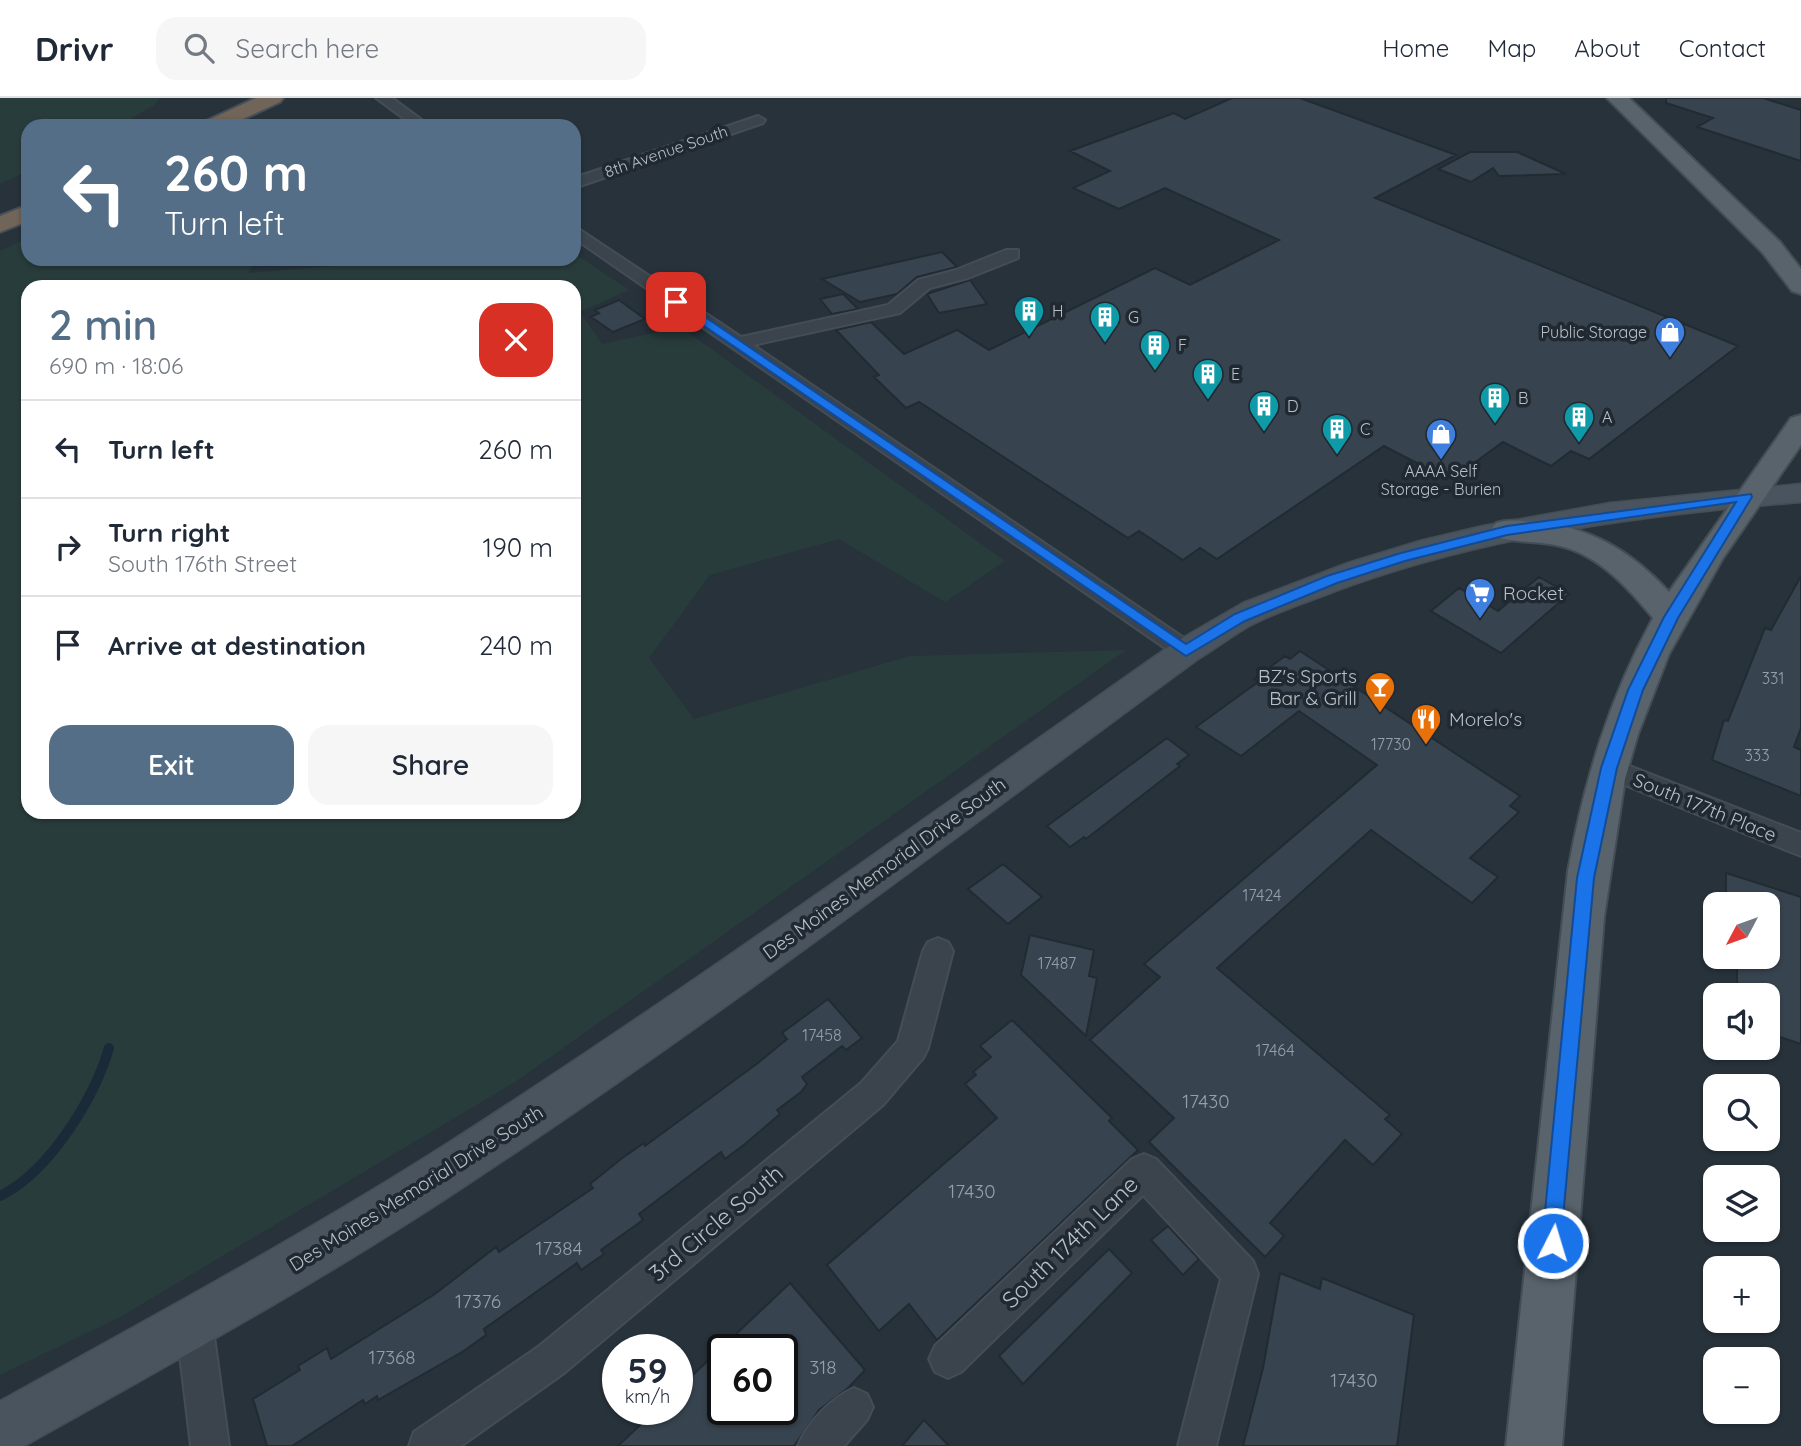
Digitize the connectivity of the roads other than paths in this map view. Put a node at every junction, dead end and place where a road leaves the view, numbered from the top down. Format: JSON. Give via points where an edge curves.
{"nodes":[{"id":1,"x":242,"y":98,"type":"edge"},
{"id":2,"x":274,"y":98,"type":"edge"},
{"id":3,"x":383,"y":98,"type":"edge"},
{"id":4,"x":1617,"y":98,"type":"edge"},
{"id":5,"x":208,"y":119,"type":"edge"},
{"id":6,"x":214,"y":119,"type":"edge"},
{"id":7,"x":413,"y":119,"type":"edge"},
{"id":8,"x":758,"y":120,"type":"dead end"},
{"id":9,"x":581,"y":181,"type":"edge"},
{"id":10,"x":21,"y":200,"type":"edge"},
{"id":11,"x":0,"y":210,"type":"edge"},
{"id":12,"x":21,"y":215,"type":"edge"},
{"id":13,"x":0,"y":225,"type":"edge"},
{"id":14,"x":581,"y":236,"type":"edge"},
{"id":15,"x":1012,"y":254,"type":"dead end"},
{"id":16,"x":1801,"y":286,"type":"edge"},
{"id":17,"x":736,"y":344,"type":"junction"},
{"id":18,"x":1801,"y":425,"type":"edge"},
{"id":19,"x":1801,"y":493,"type":"edge"},
{"id":20,"x":1746,"y":497,"type":"junction"},
{"id":21,"x":1507,"y":530,"type":"junction"},
{"id":22,"x":1671,"y":617,"type":"junction"},
{"id":23,"x":1186,"y":651,"type":"junction"},
{"id":24,"x":1609,"y":768,"type":"junction"},
{"id":25,"x":1801,"y":845,"type":"edge"},
{"id":26,"x":938,"y":951,"type":"dead end"},
{"id":27,"x":194,"y":1322,"type":"junction"},
{"id":28,"x":948,"y":1359,"type":"dead end"},
{"id":29,"x":854,"y":1407,"type":"dead end"},
{"id":30,"x":0,"y":1430,"type":"edge"},
{"id":31,"x":210,"y":1446,"type":"edge"},
{"id":32,"x":428,"y":1446,"type":"edge"},
{"id":33,"x":817,"y":1446,"type":"edge"},
{"id":34,"x":1197,"y":1446,"type":"edge"},
{"id":35,"x":1535,"y":1446,"type":"edge"}],
"edges":[{"from":1,"to":5,"type":"highway"},
{"from":2,"to":6,"type":"highway"},
{"from":3,"to":7,"type":"street"},
{"from":4,"to":16,"type":"main road","via":[[1784,260]]},
{"from":8,"to":9,"type":"street","name":"8th Avenue South"},
{"from":10,"to":11,"type":"highway"},
{"from":12,"to":13,"type":"highway"},
{"from":14,"to":17,"type":"street"},
{"from":15,"to":17,"type":"street","via":[[923,284],[894,309]]},
{"from":17,"to":23,"type":"street"},
{"from":18,"to":20,"type":"main road"},
{"from":19,"to":20,"type":"main road","name":"Des Moines Memorial Drive South"},
{"from":20,"to":21,"type":"main road","name":"Des Moines Memorial Drive South"},
{"from":20,"to":22,"type":"main road"},
{"from":21,"to":22,"type":"main road","via":[[1568,537],[1602,551],[1636,575]]},
{"from":21,"to":23,"type":"main road","name":"Des Moines Memorial Drive South","via":[[1332,579],[1240,617]]},
{"from":22,"to":24,"type":"main road","via":[[1635,690]]},
{"from":23,"to":27,"type":"main road","name":"Des Moines Memorial Drive South","via":[[642,1041],[459,1163]]},
{"from":24,"to":25,"type":"street","name":"South 177th Place"},
{"from":24,"to":35,"type":"main road","via":[[1586,878]]},
{"from":26,"to":32,"type":"street","name":"3rd Circle South","via":[[912,1048],[872,1094],[551,1360]]},
{"from":27,"to":30,"type":"main road","name":"Des Moines Memorial Drive South"},
{"from":27,"to":31,"type":"street"},
{"from":28,"to":34,"type":"street","name":"South 174th Lane","via":[[1144,1171],[1240,1274]]},
{"from":29,"to":33,"type":"street"}]}
